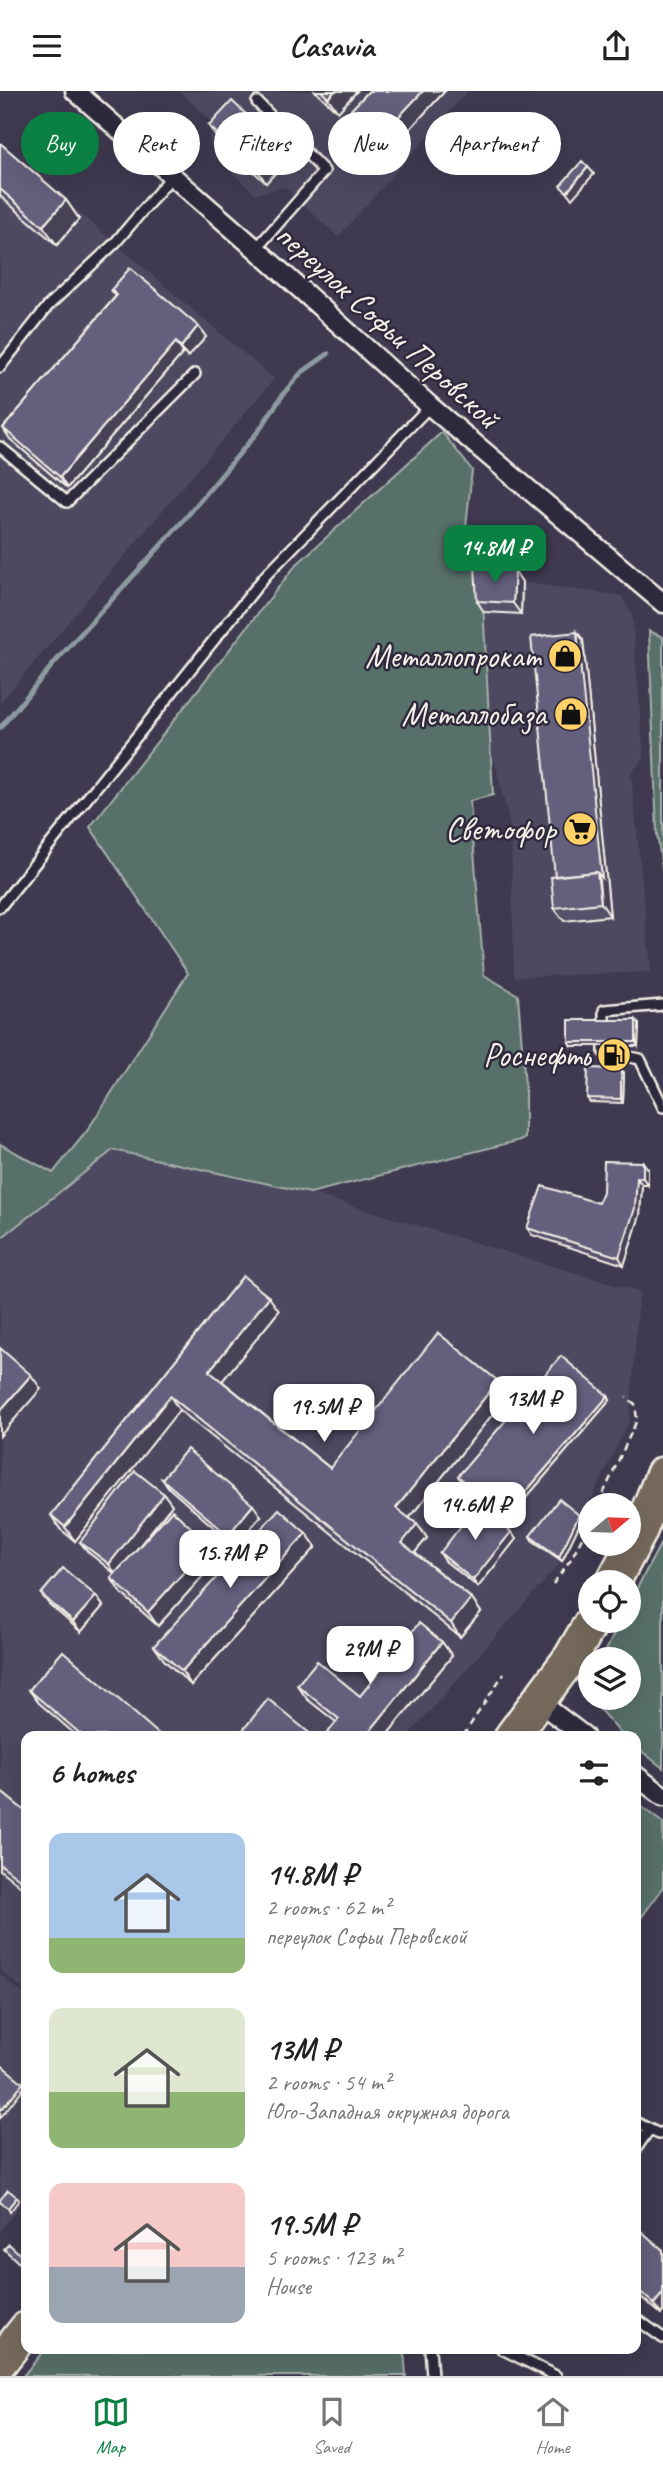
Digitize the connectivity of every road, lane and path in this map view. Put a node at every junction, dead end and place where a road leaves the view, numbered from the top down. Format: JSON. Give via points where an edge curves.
{"nodes":[{"id":1,"x":75,"y":91,"type":"edge"},
{"id":2,"x":257,"y":102,"type":"dead end"},
{"id":3,"x":172,"y":176,"type":"junction"},
{"id":4,"x":256,"y":249,"type":"junction"},
{"id":5,"x":0,"y":367,"type":"edge"},
{"id":6,"x":195,"y":375,"type":"dead end"},
{"id":7,"x":430,"y":407,"type":"junction"},
{"id":8,"x":0,"y":447,"type":"edge"},
{"id":9,"x":663,"y":580,"type":"edge"},
{"id":10,"x":644,"y":587,"type":"junction"},
{"id":11,"x":663,"y":603,"type":"edge"},
{"id":12,"x":0,"y":907,"type":"edge"},
{"id":13,"x":663,"y":1005,"type":"edge"},
{"id":14,"x":604,"y":1024,"type":"edge"},
{"id":15,"x":604,"y":1046,"type":"edge"},
{"id":16,"x":663,"y":1107,"type":"edge"},
{"id":17,"x":626,"y":1397,"type":"dead end"},
{"id":18,"x":663,"y":1474,"type":"edge"},
{"id":19,"x":603,"y":1493,"type":"edge"},
{"id":20,"x":578,"y":1545,"type":"edge"},
{"id":21,"x":619,"y":1570,"type":"edge"},
{"id":22,"x":552,"y":1584,"type":"dead end"},
{"id":23,"x":585,"y":1633,"type":"edge"},
{"id":24,"x":504,"y":1673,"type":"dead end"},
{"id":25,"x":539,"y":1702,"type":"junction"},
{"id":26,"x":466,"y":1731,"type":"edge"},
{"id":27,"x":516,"y":1731,"type":"edge"},
{"id":28,"x":577,"y":1731,"type":"edge"},
{"id":29,"x":641,"y":1779,"type":"edge"},
{"id":30,"x":663,"y":1795,"type":"edge"},
{"id":31,"x":641,"y":2125,"type":"edge"},
{"id":32,"x":649,"y":2130,"type":"junction"},
{"id":33,"x":663,"y":2131,"type":"edge"},
{"id":34,"x":641,"y":2141,"type":"edge"},
{"id":35,"x":641,"y":2322,"type":"edge"},
{"id":36,"x":21,"y":2335,"type":"edge"},
{"id":37,"x":663,"y":2338,"type":"edge"},
{"id":38,"x":430,"y":2354,"type":"edge"},
{"id":39,"x":512,"y":2354,"type":"edge"},
{"id":40,"x":0,"y":2362,"type":"edge"},
{"id":41,"x":432,"y":2376,"type":"edge"},
{"id":42,"x":556,"y":2376,"type":"edge"}],
"edges":[{"from":1,"to":3,"type":"street","name":"переулок Софьи Перовской"},
{"from":2,"to":4,"type":"lane","via":[[324,171]]},
{"from":3,"to":4,"type":"street","name":"переулок Софьи Перовской"},
{"from":3,"to":5,"type":"lane","via":[[115,243],[48,306]]},
{"from":4,"to":7,"type":"street","name":"переулок Софьи Перовской"},
{"from":6,"to":8,"type":"lane","via":[[66,502]]},
{"from":7,"to":10,"type":"street","name":"переулок Софьи Перовской"},
{"from":7,"to":12,"type":"lane","via":[[267,575]]},
{"from":9,"to":10,"type":"street"},
{"from":10,"to":11,"type":"street","name":"переулок Софьи Перовской"},
{"from":13,"to":14,"type":"lane","via":[[604,1010]]},
{"from":15,"to":16,"type":"lane","via":[[604,1052],[640,1059]]},
{"from":17,"to":19,"type":"path","via":[[635,1404],[636,1420]]},
{"from":18,"to":21,"type":"highway"},
{"from":20,"to":22,"type":"path"},
{"from":23,"to":25,"type":"highway"},
{"from":24,"to":26,"type":"path"},
{"from":25,"to":27,"type":"highway"},
{"from":25,"to":28,"type":"street"},
{"from":29,"to":30,"type":"street"},
{"from":31,"to":32,"type":"lane"},
{"from":32,"to":33,"type":"lane"},
{"from":32,"to":34,"type":"lane"},
{"from":35,"to":37,"type":"lane"},
{"from":36,"to":40,"type":"highway"},
{"from":38,"to":41,"type":"lane"},
{"from":39,"to":42,"type":"lane"}]}
